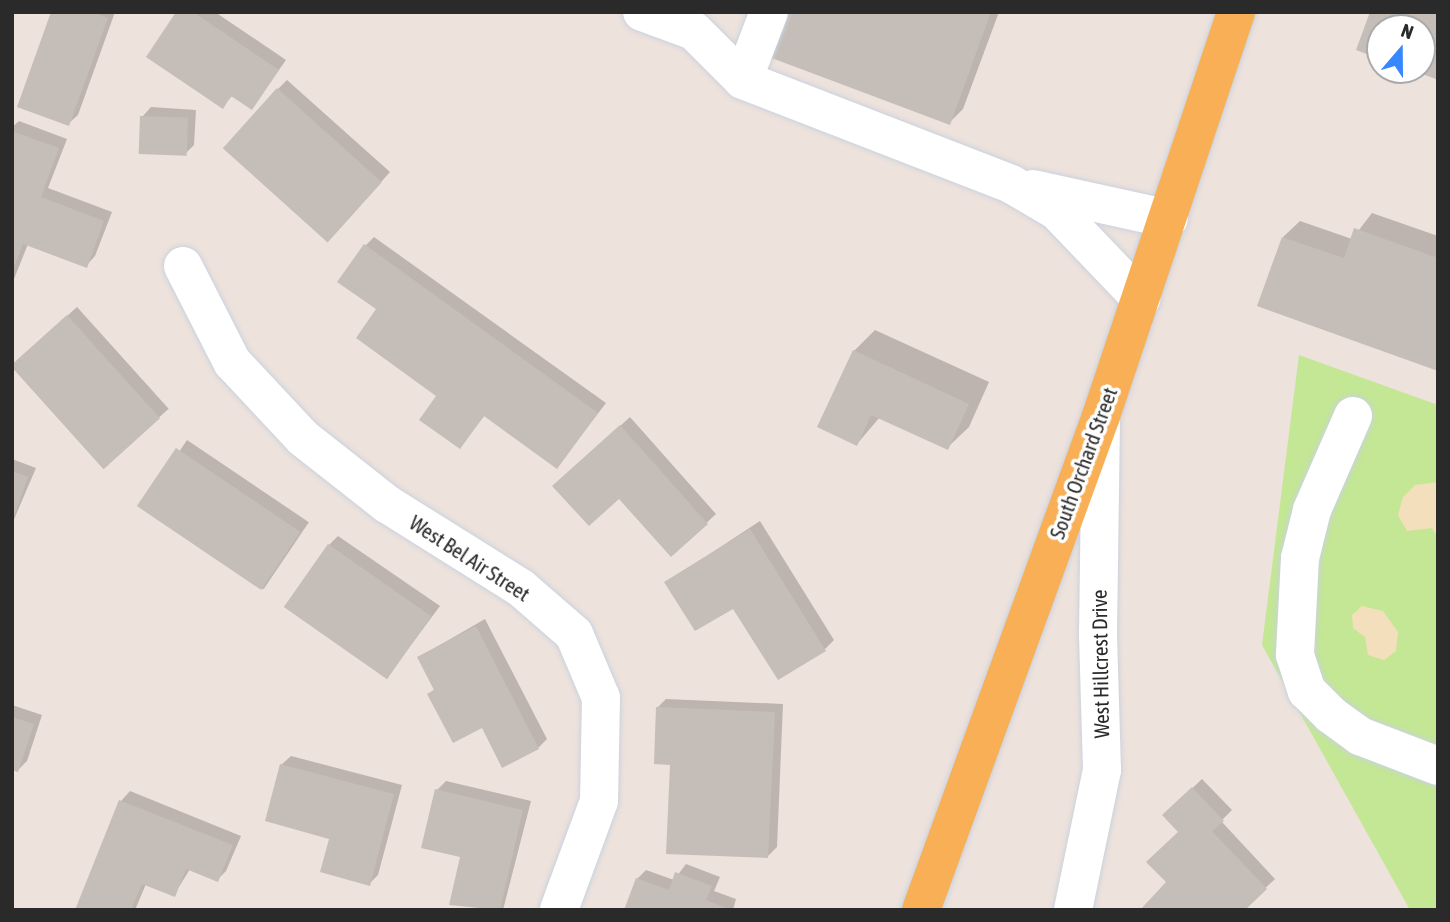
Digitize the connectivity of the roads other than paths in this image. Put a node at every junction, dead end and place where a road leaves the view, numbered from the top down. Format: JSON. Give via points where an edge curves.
{"nodes":[{"id":1,"x":642,"y":12,"type":"edge"},
{"id":2,"x":769,"y":12,"type":"edge"},
{"id":3,"x":1236,"y":12,"type":"edge"},
{"id":4,"x":744,"y":80,"type":"junction"},
{"id":5,"x":1011,"y":184,"type":"junction"},
{"id":6,"x":1169,"y":219,"type":"junction"},
{"id":7,"x":183,"y":266,"type":"dead end"},
{"id":8,"x":1141,"y":299,"type":"junction"},
{"id":9,"x":1353,"y":415,"type":"dead end"},
{"id":10,"x":1101,"y":416,"type":"junction"},
{"id":11,"x":1438,"y":766,"type":"edge"},
{"id":12,"x":559,"y":910,"type":"edge"},
{"id":13,"x":921,"y":910,"type":"edge"},
{"id":14,"x":1073,"y":910,"type":"edge"}],
"edges":[{"from":1,"to":4,"type":"street","via":[[694,31]]},
{"from":2,"to":4,"type":"street"},
{"from":3,"to":6,"type":"main road","name":"South Orchard Street"},
{"from":4,"to":5,"type":"street"},
{"from":5,"to":6,"type":"street"},
{"from":5,"to":8,"type":"street","via":[[1057,211]]},
{"from":6,"to":8,"type":"main road","name":"South Orchard Street"},
{"from":7,"to":12,"type":"street","name":"West Bel Air Street","via":[[232,362],[303,438],[387,504],[521,588],[574,634],[601,698],[599,801]]},
{"from":8,"to":10,"type":"main road","name":"South Orchard Street"},
{"from":9,"to":11,"type":"street","via":[[1312,510],[1300,558],[1295,655],[1307,691],[1331,715],[1360,736]]},
{"from":10,"to":13,"type":"main road","name":"South Orchard Street"},
{"from":10,"to":14,"type":"street","name":"West Hillcrest Drive","via":[[1098,634],[1102,770]]}]}
